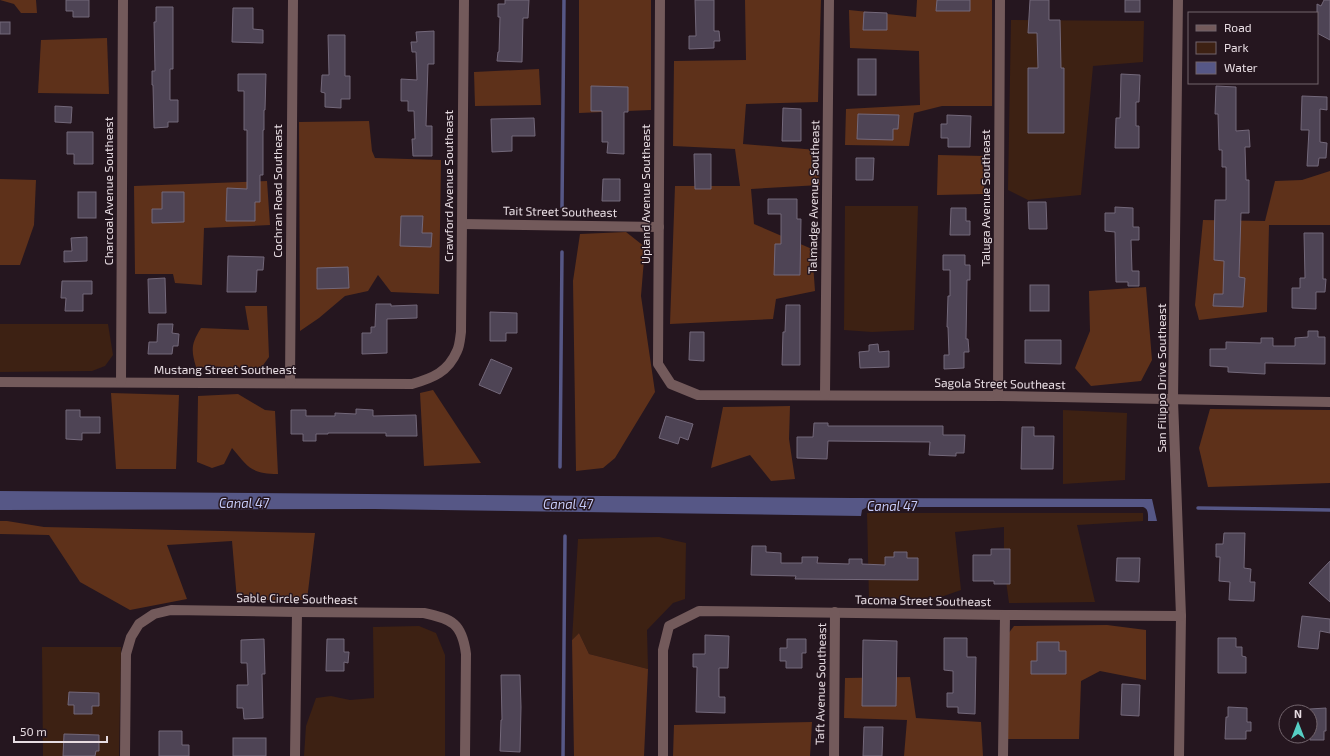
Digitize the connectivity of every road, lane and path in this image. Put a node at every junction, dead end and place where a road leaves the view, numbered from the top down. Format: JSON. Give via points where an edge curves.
{"nodes":[{"id":1,"x":123,"y":0,"type":"edge"},
{"id":2,"x":292,"y":0,"type":"edge"},
{"id":3,"x":464,"y":0,"type":"edge"},
{"id":4,"x":660,"y":0,"type":"edge"},
{"id":5,"x":830,"y":0,"type":"edge"},
{"id":6,"x":1000,"y":0,"type":"edge"},
{"id":7,"x":1178,"y":0,"type":"edge"},
{"id":8,"x":462,"y":224,"type":"junction"},
{"id":9,"x":659,"y":227,"type":"junction"},
{"id":10,"x":446,"y":368,"type":"joint"},
{"id":11,"x":0,"y":382,"type":"edge"},
{"id":12,"x":121,"y":382,"type":"junction"},
{"id":13,"x":290,"y":383,"type":"junction"},
{"id":14,"x":671,"y":384,"type":"joint"},
{"id":15,"x":825,"y":395,"type":"junction"},
{"id":16,"x":998,"y":396,"type":"junction"},
{"id":17,"x":1173,"y":400,"type":"junction"},
{"id":18,"x":1330,"y":402,"type":"edge"},
{"id":19,"x":297,"y":612,"type":"junction"},
{"id":20,"x":835,"y":612,"type":"junction"},
{"id":21,"x":1005,"y":615,"type":"junction"},
{"id":22,"x":1181,"y":616,"type":"junction"},
{"id":23,"x":125,"y":756,"type":"edge"},
{"id":24,"x":295,"y":756,"type":"edge"},
{"id":25,"x":465,"y":756,"type":"edge"},
{"id":26,"x":663,"y":756,"type":"edge"},
{"id":27,"x":834,"y":756,"type":"edge"},
{"id":28,"x":1003,"y":756,"type":"edge"},
{"id":29,"x":1179,"y":756,"type":"edge"}],
"edges":[{"from":1,"to":12,"type":"street","name":"Charcoal Avenue Southeast"},
{"from":2,"to":13,"type":"street","name":"Cochran Road Southeast"},
{"from":3,"to":8,"type":"street","name":"Crawford Avenue Southeast"},
{"from":4,"to":9,"type":"street","name":"Upland Avenue Southeast"},
{"from":5,"to":15,"type":"street","name":"Talmadge Avenue Southeast"},
{"from":6,"to":16,"type":"street","name":"Taluga Avenue Southeast"},
{"from":7,"to":17,"type":"street","name":"San Filippo Drive Southeast"},
{"from":8,"to":9,"type":"street","name":"Tait Street Southeast"},
{"from":8,"to":10,"type":"street","name":"Crawford Avenue Southeast","via":[[461,332],[458,350]]},
{"from":9,"to":14,"type":"street","name":"Upland Avenue Southeast","via":[[658,364]]},
{"from":10,"to":13,"type":"street","name":"Mustang Street Southeast","via":[[433,378],[412,384]]},
{"from":11,"to":12,"type":"street","name":"Mustang Street Southeast"},
{"from":12,"to":13,"type":"street","name":"Mustang Street Southeast"},
{"from":14,"to":15,"type":"street","name":"Sagola Street Southeast","via":[[698,395]]},
{"from":15,"to":16,"type":"street","name":"Sagola Street Southeast"},
{"from":16,"to":17,"type":"street","name":"Sagola Street Southeast"},
{"from":17,"to":18,"type":"street","name":"Sagola Street Southeast"},
{"from":17,"to":22,"type":"street","name":"San Filippo Drive Southeast"},
{"from":19,"to":23,"type":"street","name":"Sable Circle Southeast","via":[[171,610],[154,614],[139,624],[131,636],[126,654]]},
{"from":19,"to":24,"type":"street"},
{"from":19,"to":25,"type":"street","name":"Sable Circle Southeast","via":[[424,612],[444,617],[457,626],[464,640],[466,654]]},
{"from":20,"to":21,"type":"street","name":"Tacoma Street Southeast"},
{"from":20,"to":26,"type":"street","name":"Tacoma Street Southeast","via":[[699,611],[669,626],[663,650]]},
{"from":20,"to":27,"type":"street","name":"Taft Avenue Southeast"},
{"from":21,"to":22,"type":"street","name":"Tacoma Street Southeast"},
{"from":21,"to":28,"type":"street"},
{"from":22,"to":29,"type":"street","name":"San Filippo Drive Southeast"}]}
